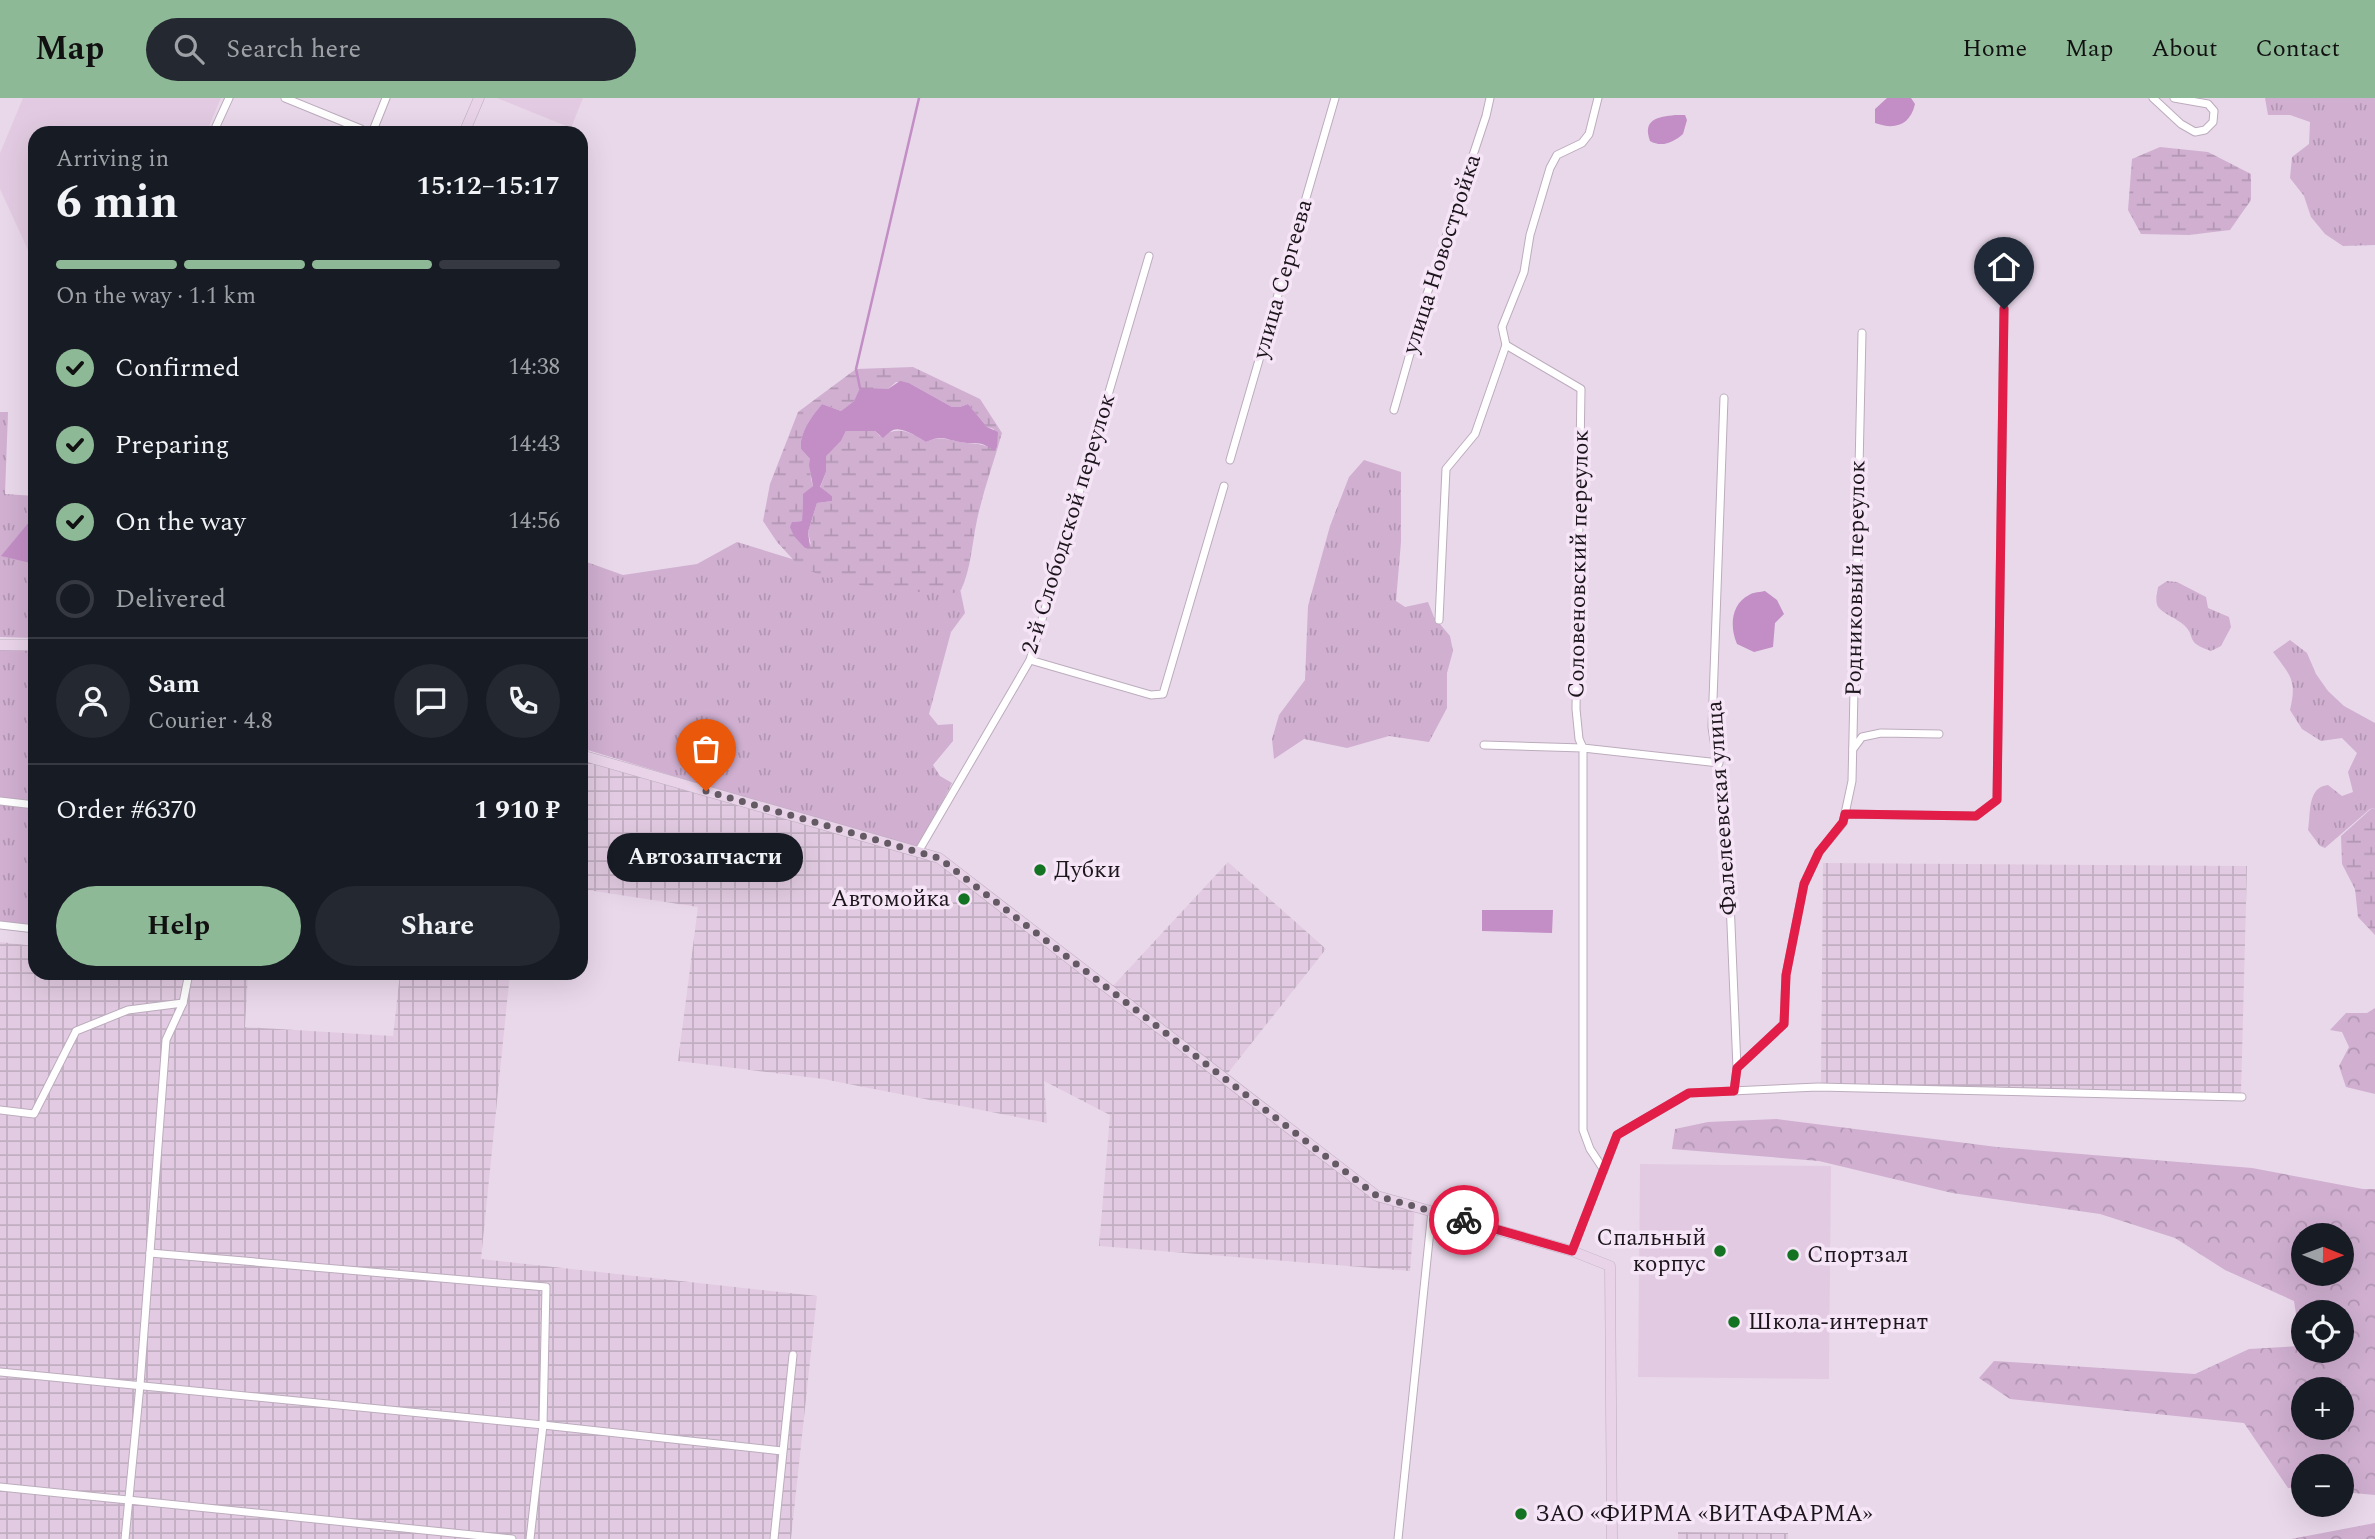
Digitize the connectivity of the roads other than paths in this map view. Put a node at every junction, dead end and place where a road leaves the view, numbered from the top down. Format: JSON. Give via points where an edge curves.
{"nodes":[{"id":1,"x":229,"y":98,"type":"edge"},
{"id":2,"x":285,"y":98,"type":"edge"},
{"id":3,"x":386,"y":98,"type":"edge"},
{"id":4,"x":479,"y":98,"type":"edge"},
{"id":5,"x":1335,"y":98,"type":"edge"},
{"id":6,"x":1490,"y":98,"type":"edge"},
{"id":7,"x":1598,"y":98,"type":"edge"},
{"id":8,"x":2153,"y":98,"type":"edge"},
{"id":9,"x":2174,"y":98,"type":"edge"},
{"id":10,"x":216,"y":126,"type":"edge"},
{"id":11,"x":349,"y":126,"type":"edge"},
{"id":12,"x":375,"y":126,"type":"edge"},
{"id":13,"x":467,"y":126,"type":"edge"},
{"id":14,"x":1149,"y":256,"type":"dead end"},
{"id":15,"x":2004,"y":309,"type":"dead end"},
{"id":16,"x":1862,"y":333,"type":"dead end"},
{"id":17,"x":1506,"y":345,"type":"junction"},
{"id":18,"x":1724,"y":398,"type":"dead end"},
{"id":19,"x":1394,"y":410,"type":"dead end"},
{"id":20,"x":1230,"y":460,"type":"dead end"},
{"id":21,"x":1224,"y":486,"type":"dead end"},
{"id":22,"x":1439,"y":620,"type":"dead end"},
{"id":23,"x":0,"y":645,"type":"edge"},
{"id":24,"x":28,"y":645,"type":"edge"},
{"id":25,"x":1030,"y":660,"type":"junction"},
{"id":26,"x":1939,"y":734,"type":"dead end"},
{"id":27,"x":1484,"y":745,"type":"dead end"},
{"id":28,"x":1583,"y":748,"type":"junction"},
{"id":29,"x":1853,"y":749,"type":"junction"},
{"id":30,"x":588,"y":757,"type":"edge"},
{"id":31,"x":1719,"y":763,"type":"junction"},
{"id":32,"x":0,"y":801,"type":"edge"},
{"id":33,"x":28,"y":804,"type":"edge"},
{"id":34,"x":1844,"y":818,"type":"junction"},
{"id":35,"x":918,"y":852,"type":"junction"},
{"id":36,"x":0,"y":926,"type":"edge"},
{"id":37,"x":28,"y":928,"type":"edge"},
{"id":38,"x":188,"y":980,"type":"edge"},
{"id":39,"x":183,"y":1003,"type":"junction"},
{"id":40,"x":1737,"y":1068,"type":"junction"},
{"id":41,"x":1734,"y":1091,"type":"junction"},
{"id":42,"x":2242,"y":1097,"type":"dead end"},
{"id":43,"x":0,"y":1110,"type":"edge"},
{"id":44,"x":1604,"y":1170,"type":"junction"},
{"id":45,"x":1432,"y":1210,"type":"junction"},
{"id":46,"x":1572,"y":1251,"type":"junction"},
{"id":47,"x":150,"y":1253,"type":"junction"},
{"id":48,"x":793,"y":1355,"type":"dead end"},
{"id":49,"x":0,"y":1372,"type":"edge"},
{"id":50,"x":140,"y":1385,"type":"junction"},
{"id":51,"x":543,"y":1425,"type":"junction"},
{"id":52,"x":782,"y":1451,"type":"junction"},
{"id":53,"x":0,"y":1487,"type":"edge"},
{"id":54,"x":128,"y":1499,"type":"junction"},
{"id":55,"x":125,"y":1539,"type":"edge"},
{"id":56,"x":512,"y":1539,"type":"edge"},
{"id":57,"x":530,"y":1539,"type":"edge"},
{"id":58,"x":774,"y":1539,"type":"edge"},
{"id":59,"x":1398,"y":1539,"type":"edge"},
{"id":60,"x":1612,"y":1539,"type":"edge"}],
"edges":[{"from":1,"to":10,"type":"street"},
{"from":2,"to":11,"type":"street"},
{"from":3,"to":12,"type":"street"},
{"from":4,"to":13,"type":"street"},
{"from":5,"to":20,"type":"street","name":"улица Сергеева"},
{"from":6,"to":19,"type":"street","name":"улица Новостройка"},
{"from":7,"to":17,"type":"street","via":[[1589,134],[1582,143],[1557,155],[1550,168],[1524,272],[1502,327]]},
{"from":8,"to":9,"type":"street","via":[[2195,132],[2213,122],[2214,111],[2208,104]]},
{"from":14,"to":25,"type":"street","name":"2-й Слободской переулок"},
{"from":15,"to":34,"type":"street","via":[[1997,800],[1976,816]]},
{"from":16,"to":29,"type":"street","name":"Родниковый переулок"},
{"from":17,"to":22,"type":"street","via":[[1475,433],[1446,470]]},
{"from":17,"to":28,"type":"street","name":"Соловеновский переулок","via":[[1581,389],[1576,709]]},
{"from":18,"to":31,"type":"street","name":"Фалелеевская улица","via":[[1713,727]]},
{"from":21,"to":25,"type":"street","via":[[1163,694],[1151,695]]},
{"from":23,"to":24,"type":"street"},
{"from":25,"to":35,"type":"street","name":"2-й Слободской переулок"},
{"from":26,"to":29,"type":"street","via":[[1881,733],[1862,737]]},
{"from":27,"to":28,"type":"street"},
{"from":28,"to":31,"type":"street"},
{"from":28,"to":44,"type":"street","via":[[1583,1130]]},
{"from":29,"to":34,"type":"street","name":"Родниковый переулок"},
{"from":30,"to":35,"type":"street"},
{"from":31,"to":40,"type":"street","name":"Фалелеевская улица","via":[[1727,829]]},
{"from":32,"to":33,"type":"street"},
{"from":34,"to":40,"type":"street","via":[[1819,852],[1804,884],[1786,975],[1784,1024]]},
{"from":35,"to":45,"type":"street","via":[[939,858],[1377,1196]]},
{"from":36,"to":37,"type":"street"},
{"from":38,"to":39,"type":"street"},
{"from":39,"to":43,"type":"street","via":[[128,1010],[76,1031],[34,1114]]},
{"from":39,"to":47,"type":"street","via":[[166,1040]]},
{"from":40,"to":41,"type":"street","name":"Фалелеевская улица"},
{"from":41,"to":42,"type":"street","via":[[1818,1087]]},
{"from":41,"to":44,"type":"street","via":[[1689,1093],[1617,1135]]},
{"from":44,"to":46,"type":"street"},
{"from":45,"to":46,"type":"street"},
{"from":45,"to":59,"type":"street"},
{"from":46,"to":60,"type":"street","via":[[1610,1266]]},
{"from":47,"to":50,"type":"street"},
{"from":47,"to":51,"type":"street","via":[[546,1287]]},
{"from":48,"to":52,"type":"street"},
{"from":49,"to":50,"type":"street"},
{"from":50,"to":51,"type":"street"},
{"from":50,"to":54,"type":"street"},
{"from":51,"to":52,"type":"street"},
{"from":51,"to":57,"type":"street"},
{"from":52,"to":58,"type":"street"},
{"from":53,"to":54,"type":"street"},
{"from":54,"to":55,"type":"street"},
{"from":54,"to":56,"type":"street"}]}
